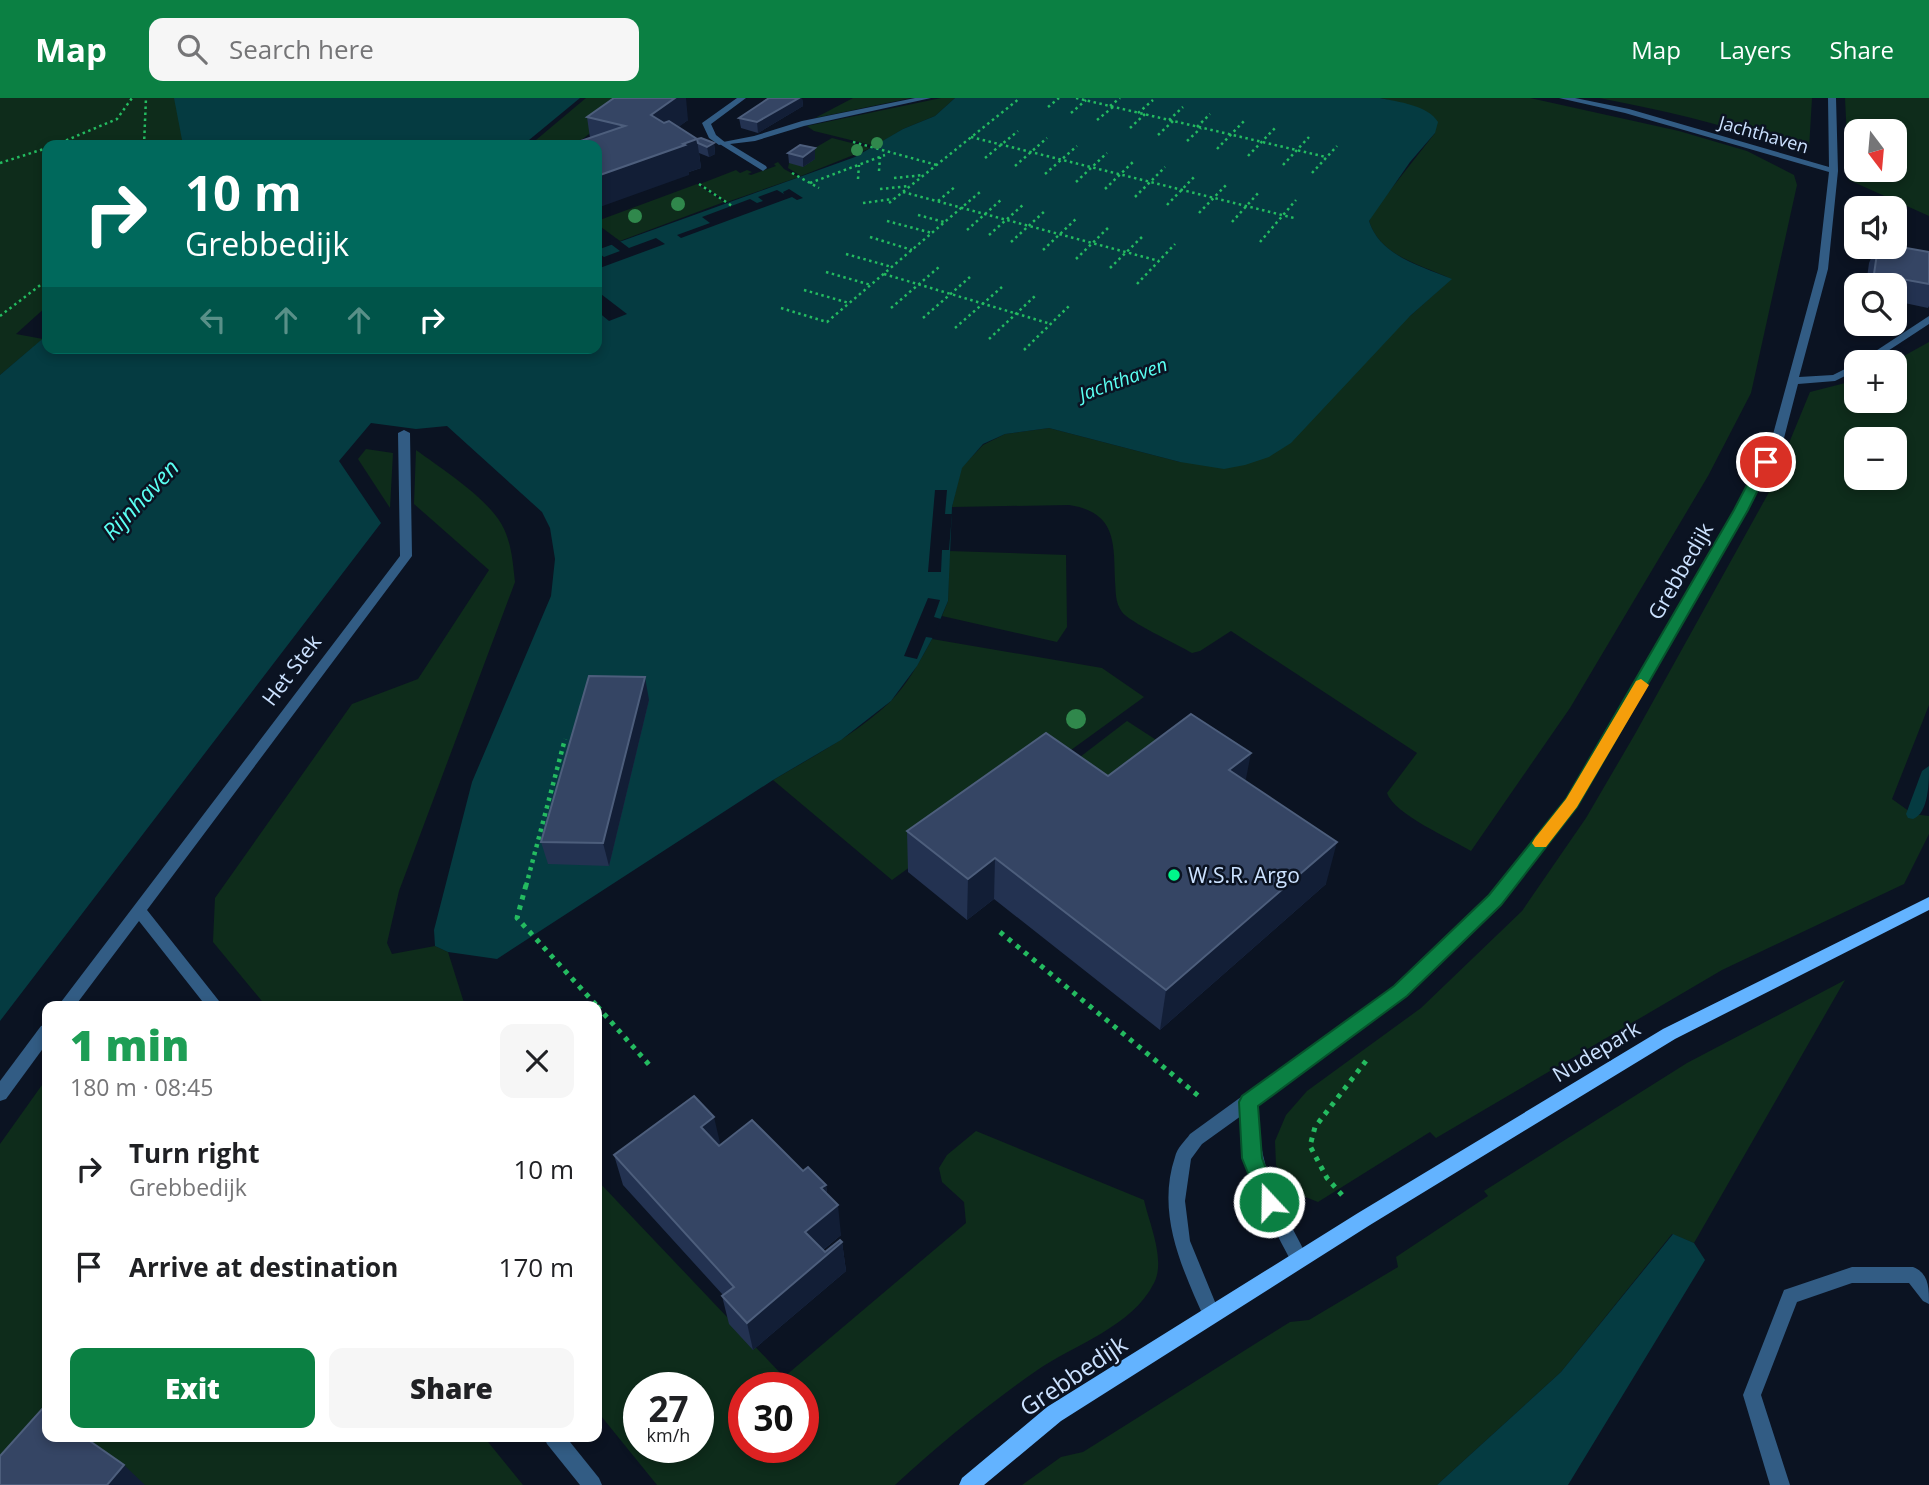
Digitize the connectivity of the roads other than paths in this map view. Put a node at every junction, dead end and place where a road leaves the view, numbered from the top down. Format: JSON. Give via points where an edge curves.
{"nodes":[{"id":1,"x":742,"y":98,"type":"edge"},
{"id":2,"x":927,"y":98,"type":"edge"},
{"id":3,"x":1563,"y":98,"type":"edge"},
{"id":4,"x":1832,"y":98,"type":"edge"},
{"id":5,"x":722,"y":143,"type":"junction"},
{"id":6,"x":763,"y":167,"type":"dead end"},
{"id":7,"x":1834,"y":171,"type":"junction"},
{"id":8,"x":1929,"y":319,"type":"edge"},
{"id":9,"x":1882,"y":350,"type":"edge"},
{"id":10,"x":1844,"y":374,"type":"edge"},
{"id":11,"x":1795,"y":381,"type":"junction"},
{"id":12,"x":404,"y":433,"type":"dead end"},
{"id":13,"x":1929,"y":904,"type":"edge"},
{"id":14,"x":139,"y":910,"type":"junction"},
{"id":15,"x":70,"y":1001,"type":"edge"},
{"id":16,"x":211,"y":1001,"type":"edge"},
{"id":17,"x":42,"y":1038,"type":"edge"},
{"id":18,"x":0,"y":1094,"type":"edge"},
{"id":19,"x":1249,"y":1102,"type":"junction"},
{"id":20,"x":1299,"y":1259,"type":"junction"},
{"id":21,"x":1929,"y":1295,"type":"edge"},
{"id":22,"x":1211,"y":1314,"type":"junction"},
{"id":23,"x":558,"y":1442,"type":"edge"},
{"id":24,"x":592,"y":1485,"type":"edge"},
{"id":25,"x":970,"y":1485,"type":"edge"},
{"id":26,"x":1780,"y":1485,"type":"edge"}],
"edges":[{"from":1,"to":5,"type":"street","via":[[706,123]]},
{"from":2,"to":5,"type":"street"},
{"from":3,"to":7,"type":"street","name":"Jachthaven","via":[[1626,111]]},
{"from":4,"to":7,"type":"street","name":"Grebbedijk"},
{"from":5,"to":6,"type":"street"},
{"from":7,"to":11,"type":"street","name":"Grebbedijk","via":[[1823,269]]},
{"from":8,"to":9,"type":"street"},
{"from":10,"to":11,"type":"street","via":[[1835,379]]},
{"from":11,"to":19,"type":"street","name":"Grebbedijk","via":[[1778,438],[1741,510],[1571,803],[1495,900],[1400,991]]},
{"from":12,"to":14,"type":"street","name":"Het Stek","via":[[405,556]]},
{"from":13,"to":20,"type":"street","name":"Nudepark","via":[[1669,1034]]},
{"from":14,"to":15,"type":"street","name":"Het Stek"},
{"from":14,"to":16,"type":"street"},
{"from":17,"to":18,"type":"street"},
{"from":19,"to":20,"type":"street","via":[[1252,1158]]},
{"from":19,"to":22,"type":"street","name":"Grebbedijk","via":[[1196,1139],[1183,1157],[1176,1200],[1181,1241]]},
{"from":20,"to":22,"type":"street","name":"Grebbedijk"},
{"from":21,"to":26,"type":"street","via":[[1913,1275],[1852,1275],[1790,1296],[1752,1395]]},
{"from":22,"to":25,"type":"street","name":"Grebbedijk","via":[[1054,1414]]},
{"from":23,"to":24,"type":"street"}]}
